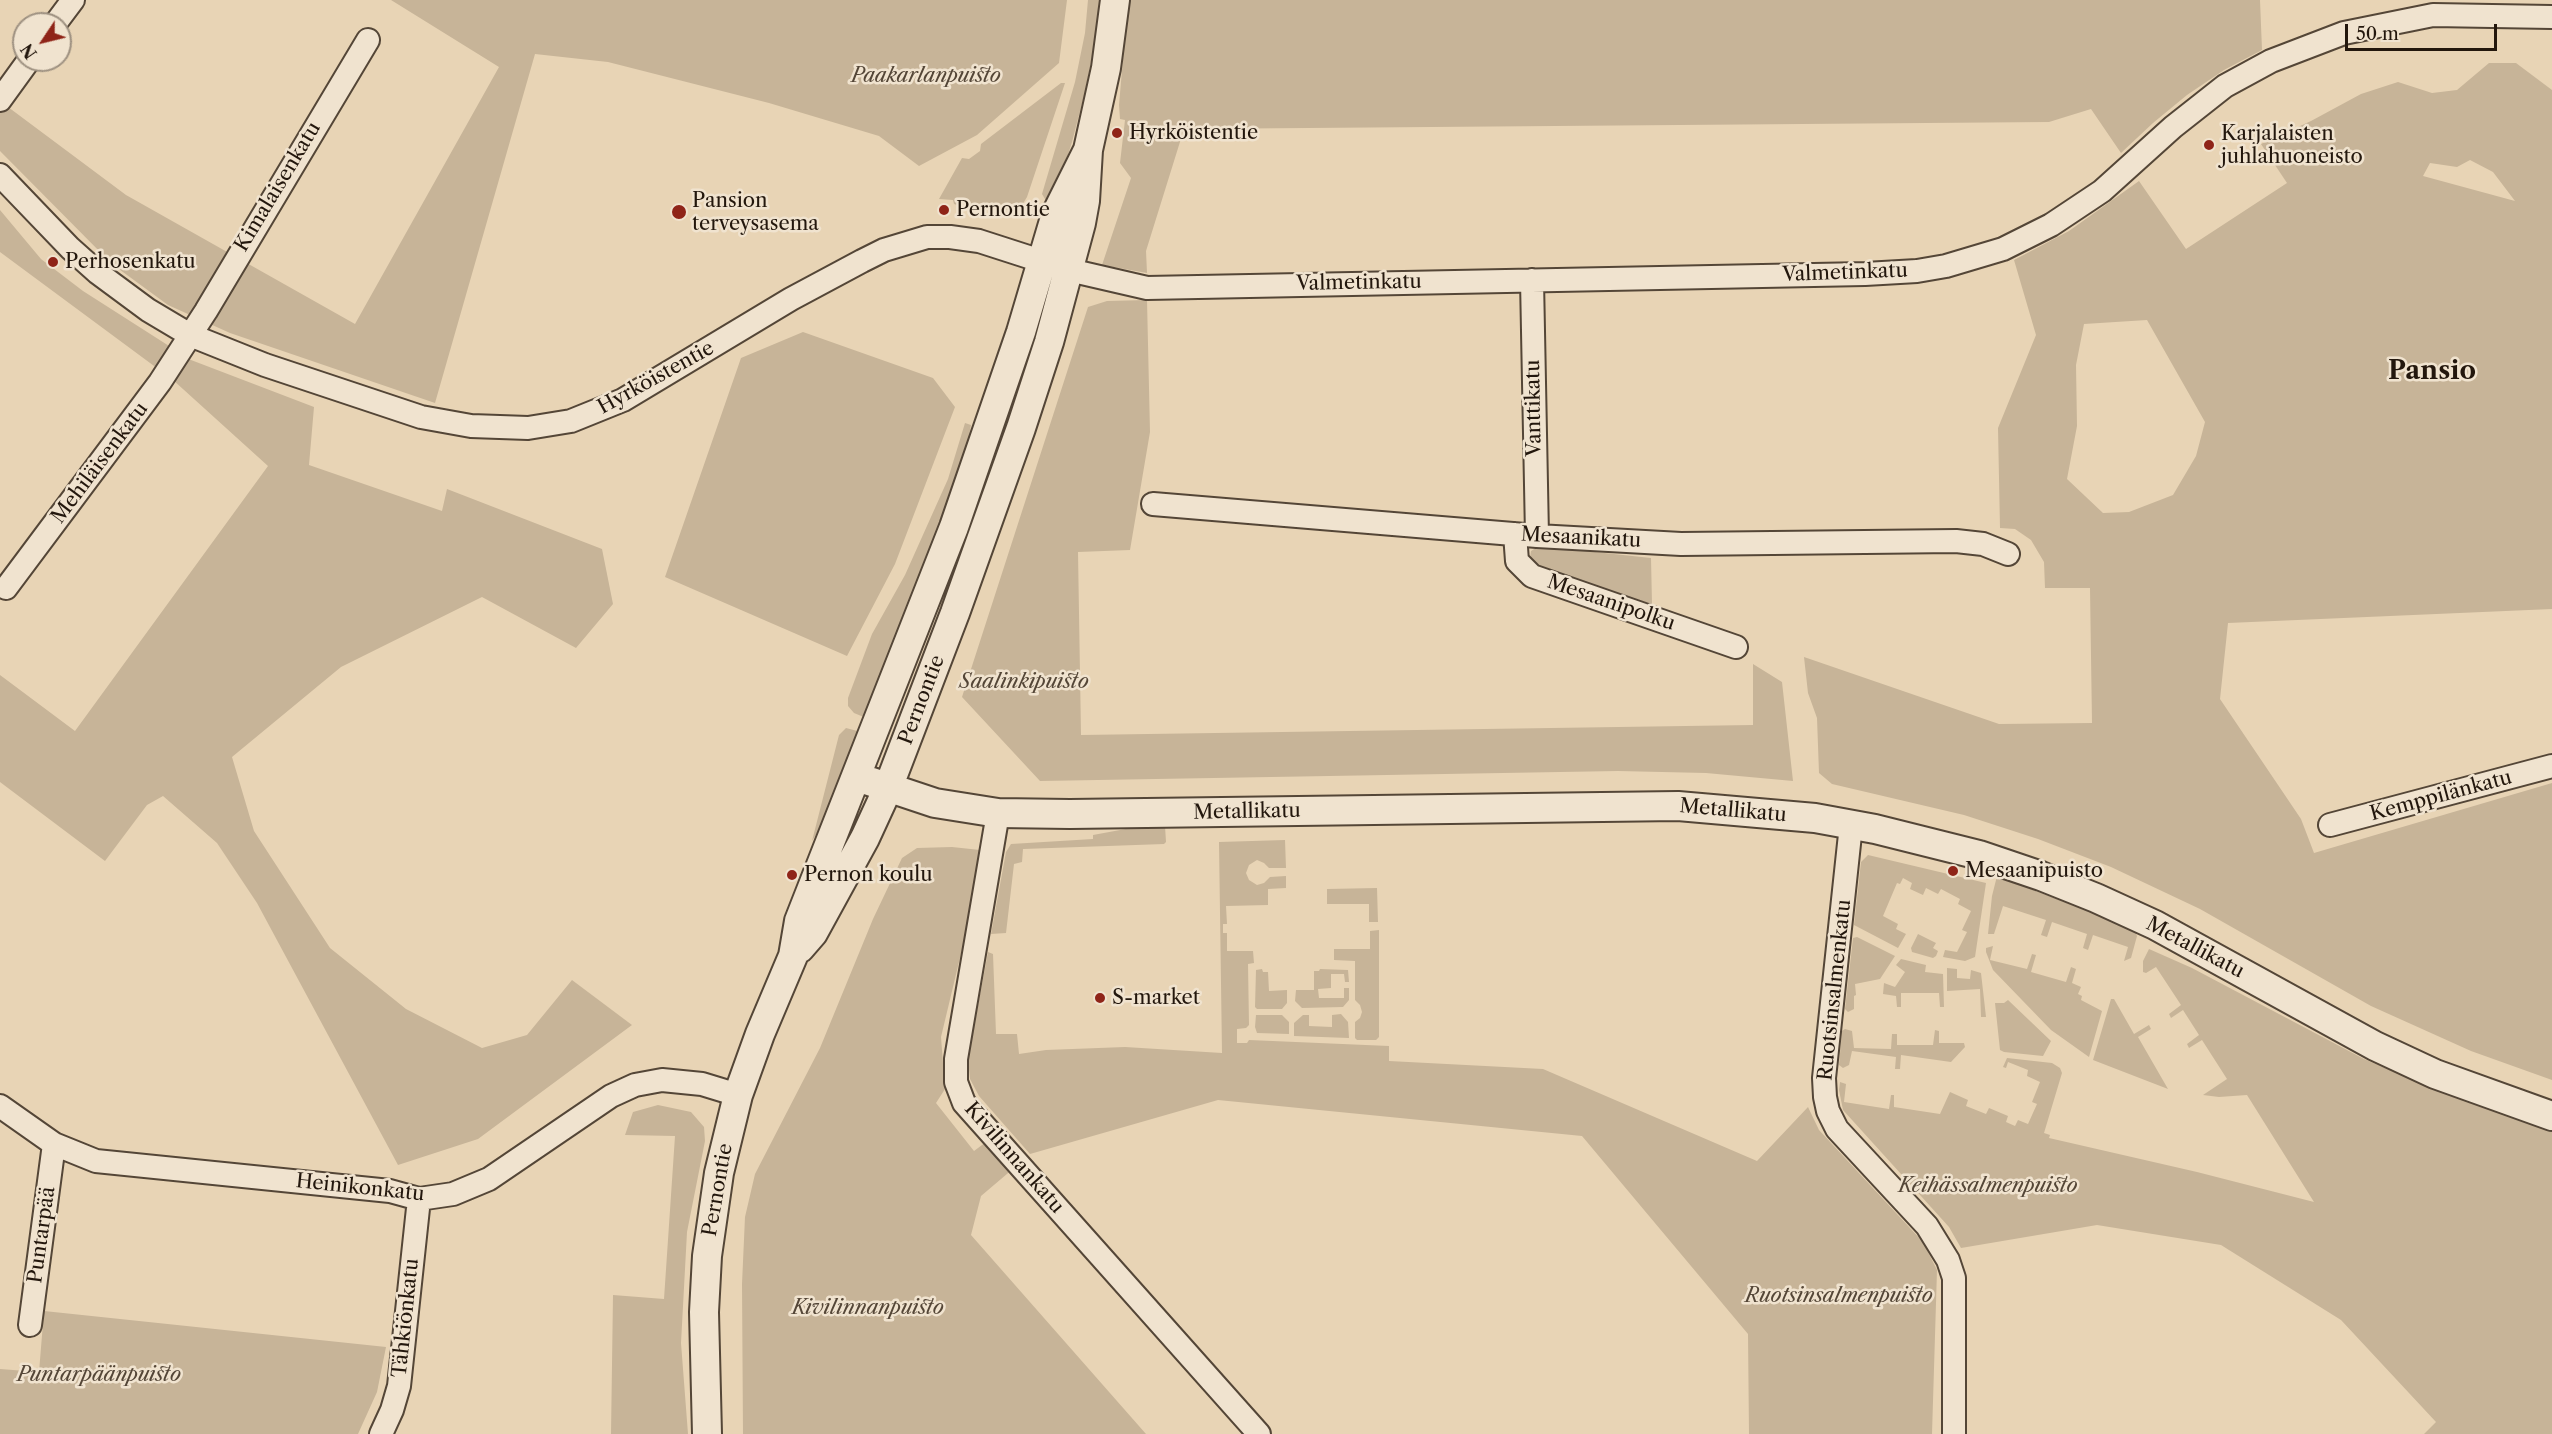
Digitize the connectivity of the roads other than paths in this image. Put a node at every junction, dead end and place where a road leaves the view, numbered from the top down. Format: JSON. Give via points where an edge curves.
{"nodes":[{"id":1,"x":1114,"y":0,"type":"edge"},
{"id":2,"x":2433,"y":8,"type":"edge"},
{"id":3,"x":2552,"y":17,"type":"edge"},
{"id":4,"x":368,"y":40,"type":"dead end"},
{"id":5,"x":20,"y":72,"type":"edge"},
{"id":6,"x":0,"y":100,"type":"edge"},
{"id":7,"x":1088,"y":150,"type":"junction"},
{"id":8,"x":0,"y":176,"type":"edge"},
{"id":9,"x":1041,"y":262,"type":"junction"},
{"id":10,"x":1069,"y":270,"type":"junction"},
{"id":11,"x":1532,"y":280,"type":"junction"},
{"id":12,"x":190,"y":335,"type":"junction"},
{"id":13,"x":1153,"y":504,"type":"dead end"},
{"id":14,"x":1526,"y":535,"type":"junction"},
{"id":15,"x":2008,"y":554,"type":"dead end"},
{"id":16,"x":6,"y":588,"type":"dead end"},
{"id":17,"x":1736,"y":647,"type":"dead end"},
{"id":18,"x":2552,"y":766,"type":"edge"},
{"id":19,"x":857,"y":777,"type":"junction"},
{"id":20,"x":888,"y":788,"type":"junction"},
{"id":21,"x":998,"y":813,"type":"junction"},
{"id":22,"x":1851,"y":825,"type":"junction"},
{"id":23,"x":2330,"y":825,"type":"dead end"},
{"id":24,"x":793,"y":956,"type":"junction"},
{"id":25,"x":738,"y":1095,"type":"junction"},
{"id":26,"x":0,"y":1106,"type":"edge"},
{"id":27,"x":2552,"y":1116,"type":"edge"},
{"id":28,"x":54,"y":1144,"type":"junction"},
{"id":29,"x":419,"y":1199,"type":"junction"},
{"id":30,"x":30,"y":1325,"type":"dead end"},
{"id":31,"x":381,"y":1434,"type":"edge"},
{"id":32,"x":707,"y":1434,"type":"edge"},
{"id":33,"x":1260,"y":1434,"type":"edge"},
{"id":34,"x":1954,"y":1434,"type":"edge"}],
"edges":[{"from":1,"to":7,"type":"street","name":"Pernontie","via":[[1106,68]]},
{"from":2,"to":3,"type":"street","name":"Valmetinkatu"},
{"from":2,"to":11,"type":"street","name":"Valmetinkatu","via":[[2344,33],[2250,72],[2225,86],[2173,127],[2094,197],[2031,237],[1973,260],[1917,271],[1865,274]]},
{"from":4,"to":12,"type":"street","name":"Kimalaisenkatu"},
{"from":5,"to":6,"type":"street"},
{"from":7,"to":9,"type":"street","name":"Pernontie","via":[[1065,190]]},
{"from":7,"to":10,"type":"street","name":"Pernontie","via":[[1085,201]]},
{"from":8,"to":12,"type":"street","name":"Hyrköistentie","via":[[98,273]]},
{"from":9,"to":10,"type":"street","name":"Hyrköistentie"},
{"from":9,"to":12,"type":"street","name":"Hyrköistentie","via":[[979,241],[927,237],[909,241],[791,299],[623,400],[572,421],[528,428],[471,426],[422,417],[265,365]]},
{"from":9,"to":19,"type":"street","name":"Pernontie","via":[[954,527]]},
{"from":10,"to":11,"type":"street","name":"Valmetinkatu","via":[[1147,288]]},
{"from":10,"to":20,"type":"street","name":"Pernontie","via":[[1021,429]]},
{"from":11,"to":14,"type":"street","name":"Vanttikatu"},
{"from":12,"to":16,"type":"street","name":"Mehiläisenkatu","via":[[160,382]]},
{"from":13,"to":14,"type":"street","name":"Mesaanikatu"},
{"from":14,"to":15,"type":"street","name":"Mesaanikatu","via":[[1681,544],[1956,542],[1983,544]]},
{"from":14,"to":17,"type":"street","name":"Mesaanipolku","via":[[1517,561],[1532,576]]},
{"from":18,"to":23,"type":"street","name":"Kemppilänkatu"},
{"from":19,"to":20,"type":"street","name":"Metallikatu"},
{"from":19,"to":24,"type":"street","name":"Pernontie","via":[[799,921]]},
{"from":20,"to":21,"type":"street","name":"Metallikatu","via":[[935,803]]},
{"from":20,"to":24,"type":"street","name":"Pernontie","via":[[813,933]]},
{"from":21,"to":22,"type":"street","name":"Metallikatu","via":[[1678,806],[1815,818]]},
{"from":21,"to":33,"type":"street","name":"Kivilinnankatu","via":[[956,1059],[956,1082],[964,1103]]},
{"from":22,"to":27,"type":"street","name":"Metallikatu","via":[[1978,855],[2096,898],[2155,925],[2375,1046],[2435,1074]]},
{"from":22,"to":34,"type":"street","name":"Ruotsinsalmenkatu","via":[[1825,1097],[1838,1129],[1927,1226],[1948,1260],[1953,1278]]},
{"from":24,"to":25,"type":"street","name":"Pernontie"},
{"from":25,"to":29,"type":"street","name":"Heinikonkatu","via":[[702,1084],[662,1080],[635,1085],[611,1096],[489,1179],[453,1194]]},
{"from":25,"to":32,"type":"street","name":"Pernontie","via":[[719,1173],[706,1256]]},
{"from":26,"to":28,"type":"street","name":"Heinikonkatu"},
{"from":28,"to":29,"type":"street","name":"Heinikonkatu","via":[[96,1161],[390,1191]]},
{"from":28,"to":30,"type":"street","name":"Puntarpää"},
{"from":29,"to":31,"type":"street","name":"Tähkiönkatu","via":[[399,1386]]}]}
